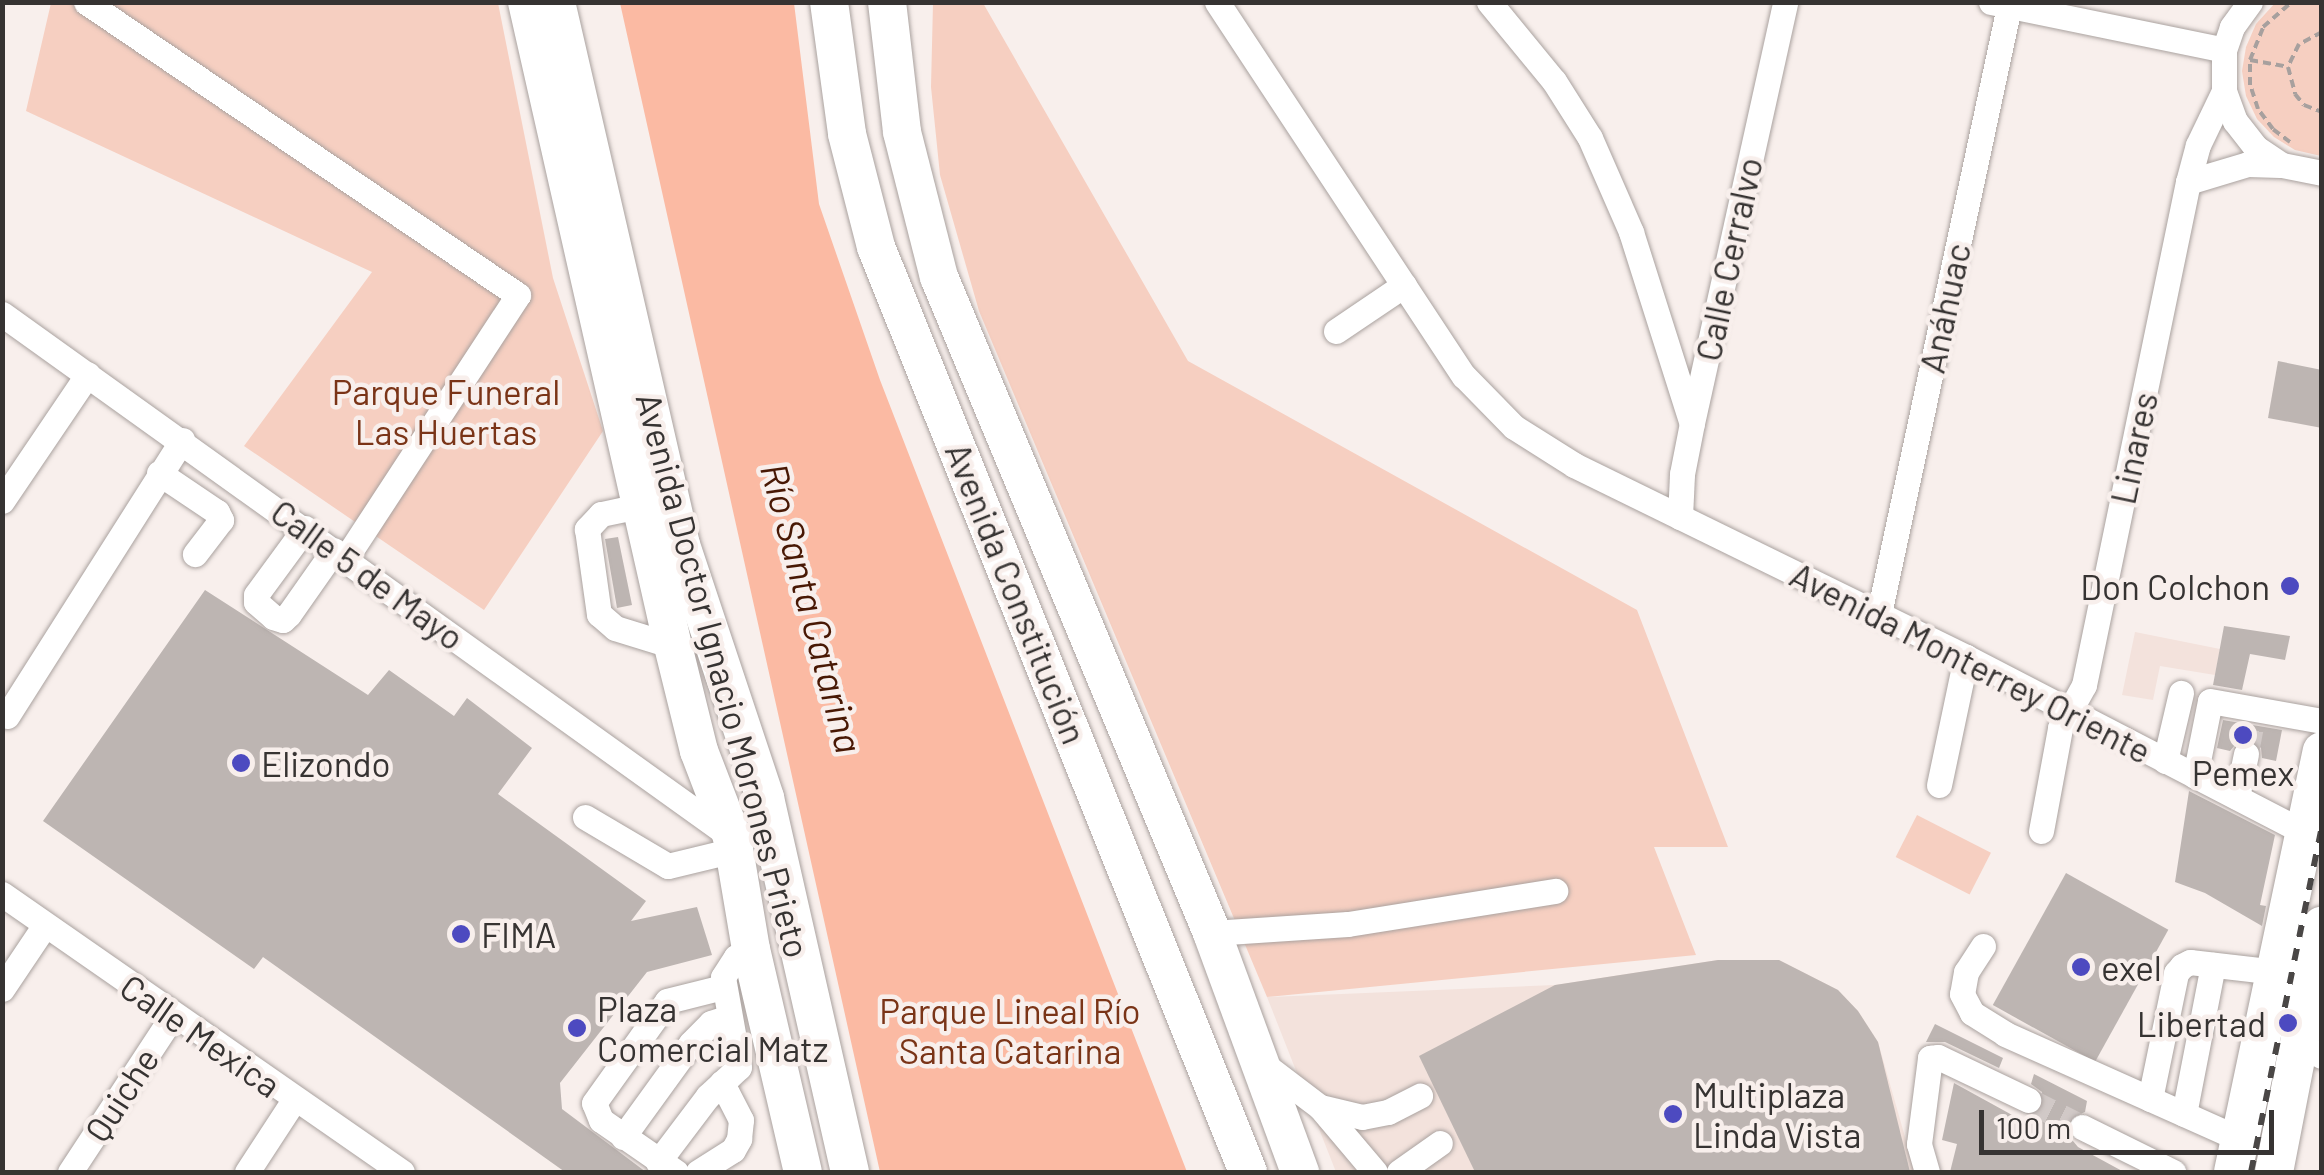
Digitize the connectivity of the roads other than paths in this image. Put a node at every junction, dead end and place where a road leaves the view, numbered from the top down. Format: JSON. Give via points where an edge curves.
{"nodes":[{"id":1,"x":86,"y":2,"type":"edge"},
{"id":2,"x":526,"y":2,"type":"edge"},
{"id":3,"x":556,"y":2,"type":"edge"},
{"id":4,"x":828,"y":2,"type":"edge"},
{"id":5,"x":886,"y":2,"type":"edge"},
{"id":6,"x":906,"y":2,"type":"edge"},
{"id":7,"x":1218,"y":2,"type":"edge"},
{"id":8,"x":1489,"y":2,"type":"edge"},
{"id":9,"x":1784,"y":2,"type":"edge"},
{"id":10,"x":2003,"y":4,"type":"edge"},
{"id":11,"x":2246,"y":4,"type":"edge"},
{"id":12,"x":2224,"y":50,"type":"junction"},
{"id":13,"x":895,"y":83,"type":"junction"},
{"id":14,"x":2224,"y":91,"type":"junction"},
{"id":15,"x":2288,"y":154,"type":"junction"},
{"id":16,"x":2322,"y":173,"type":"edge"},
{"id":17,"x":2188,"y":182,"type":"junction"},
{"id":18,"x":1404,"y":285,"type":"junction"},
{"id":19,"x":2,"y":314,"type":"edge"},
{"id":20,"x":1336,"y":331,"type":"dead end"},
{"id":21,"x":88,"y":374,"type":"junction"},
{"id":22,"x":1692,"y":423,"type":"junction"},
{"id":23,"x":182,"y":440,"type":"junction"},
{"id":24,"x":159,"y":473,"type":"junction"},
{"id":25,"x":1682,"y":474,"type":"junction"},
{"id":26,"x":1636,"y":495,"type":"junction"},
{"id":27,"x":2,"y":501,"type":"edge"},
{"id":28,"x":639,"y":506,"type":"junction"},
{"id":29,"x":1680,"y":517,"type":"junction"},
{"id":30,"x":305,"y":528,"type":"junction"},
{"id":31,"x":195,"y":554,"type":"dead end"},
{"id":32,"x":340,"y":554,"type":"junction"},
{"id":33,"x":1879,"y":614,"type":"junction"},
{"id":34,"x":673,"y":646,"type":"junction"},
{"id":35,"x":1966,"y":657,"type":"junction"},
{"id":36,"x":2181,"y":694,"type":"dead end"},
{"id":37,"x":2070,"y":711,"type":"junction"},
{"id":38,"x":6,"y":716,"type":"dead end"},
{"id":39,"x":2322,"y":721,"type":"edge"},
{"id":40,"x":2322,"y":751,"type":"edge"},
{"id":41,"x":2246,"y":754,"type":"tunnel mouth"},
{"id":42,"x":2166,"y":760,"type":"junction"},
{"id":43,"x":2195,"y":776,"type":"junction"},
{"id":44,"x":1939,"y":785,"type":"dead end"},
{"id":45,"x":2237,"y":797,"type":"junction"},
{"id":46,"x":586,"y":816,"type":"dead end"},
{"id":47,"x":2042,"y":830,"type":"dead end"},
{"id":48,"x":2306,"y":833,"type":"junction"},
{"id":49,"x":733,"y":844,"type":"junction"},
{"id":50,"x":1555,"y":892,"type":"dead end"},
{"id":51,"x":2,"y":894,"type":"edge"},
{"id":52,"x":45,"y":924,"type":"junction"},
{"id":53,"x":1212,"y":932,"type":"junction"},
{"id":54,"x":1983,"y":946,"type":"dead end"},
{"id":55,"x":2320,"y":947,"type":"edge"},
{"id":56,"x":751,"y":949,"type":"junction"},
{"id":57,"x":2213,"y":965,"type":"junction"},
{"id":58,"x":2276,"y":972,"type":"junction"},
{"id":59,"x":2,"y":989,"type":"edge"},
{"id":60,"x":711,"y":989,"type":"junction"},
{"id":61,"x":173,"y":1014,"type":"junction"},
{"id":62,"x":720,"y":1020,"type":"junction"},
{"id":63,"x":2310,"y":1050,"type":"edge"},
{"id":64,"x":1258,"y":1060,"type":"junction"},
{"id":65,"x":722,"y":1083,"type":"junction"},
{"id":66,"x":1420,"y":1096,"type":"dead end"},
{"id":67,"x":2150,"y":1099,"type":"junction"},
{"id":68,"x":294,"y":1100,"type":"junction"},
{"id":69,"x":2028,"y":1100,"type":"tunnel mouth"},
{"id":70,"x":1320,"y":1107,"type":"junction"},
{"id":71,"x":2184,"y":1114,"type":"junction"},
{"id":72,"x":2082,"y":1127,"type":"tunnel mouth"},
{"id":73,"x":623,"y":1138,"type":"junction"},
{"id":74,"x":1440,"y":1143,"type":"dead end"},
{"id":75,"x":2237,"y":1156,"type":"edge"},
{"id":76,"x":667,"y":1167,"type":"edge"},
{"id":77,"x":70,"y":1172,"type":"edge"},
{"id":78,"x":247,"y":1172,"type":"edge"},
{"id":79,"x":402,"y":1172,"type":"edge"},
{"id":80,"x":698,"y":1172,"type":"edge"},
{"id":81,"x":803,"y":1172,"type":"edge"},
{"id":82,"x":850,"y":1172,"type":"edge"},
{"id":83,"x":1248,"y":1172,"type":"edge"},
{"id":84,"x":1300,"y":1172,"type":"edge"},
{"id":85,"x":1375,"y":1172,"type":"edge"},
{"id":86,"x":1399,"y":1172,"type":"edge"},
{"id":87,"x":1927,"y":1172,"type":"edge"},
{"id":88,"x":2173,"y":1172,"type":"edge"},
{"id":89,"x":2274,"y":1172,"type":"edge"}],
"edges":[{"from":1,"to":32,"type":"street","via":[[518,296]]},
{"from":2,"to":28,"type":"highway","name":"Avenida Doctor Ignacio Morones Prieto"},
{"from":3,"to":82,"type":"highway","name":"Avenida Doctor Ignacio Morones Prieto","via":[[680,545],[765,798]]},
{"from":4,"to":83,"type":"highway","name":"Avenida Constitución","via":[[847,134],[876,247]]},
{"from":5,"to":13,"type":"highway","name":"Avenida Constitución"},
{"from":6,"to":13,"type":"highway"},
{"from":7,"to":18,"type":"street","name":"Avenida Monterrey Oriente"},
{"from":8,"to":22,"type":"street","via":[[1554,80],[1590,138],[1631,232]]},
{"from":9,"to":22,"type":"street","name":"Calle Cerralvo"},
{"from":10,"to":12,"type":"street"},
{"from":10,"to":33,"type":"street","name":"Anáhuac"},
{"from":11,"to":12,"type":"street"},
{"from":12,"to":14,"type":"street"},
{"from":13,"to":53,"type":"highway","name":"Avenida Constitución","via":[[938,277]]},
{"from":14,"to":15,"type":"street","via":[[2235,122],[2255,147]]},
{"from":14,"to":17,"type":"street","name":"Linares"},
{"from":15,"to":16,"type":"street"},
{"from":15,"to":17,"type":"street"},
{"from":17,"to":37,"type":"street","name":"Linares","via":[[2084,685]]},
{"from":18,"to":20,"type":"street"},
{"from":18,"to":26,"type":"street","name":"Avenida Monterrey Oriente","via":[[1464,376],[1514,427]]},
{"from":19,"to":21,"type":"street","name":"Calle 5 de Mayo"},
{"from":21,"to":23,"type":"street","name":"Calle 5 de Mayo"},
{"from":21,"to":27,"type":"street"},
{"from":22,"to":25,"type":"street","name":"Calle Cerralvo"},
{"from":23,"to":24,"type":"street"},
{"from":23,"to":30,"type":"street","name":"Calle 5 de Mayo"},
{"from":24,"to":31,"type":"street","via":[[221,520]]},
{"from":24,"to":38,"type":"street"},
{"from":25,"to":26,"type":"street"},
{"from":25,"to":29,"type":"street","name":"Calle Cerralvo"},
{"from":26,"to":29,"type":"street","name":"Avenida Monterrey Oriente"},
{"from":28,"to":34,"type":"highway","name":"Avenida Doctor Ignacio Morones Prieto"},
{"from":28,"to":34,"type":"street","via":[[601,514],[587,529],[600,614],[615,628]]},
{"from":29,"to":33,"type":"street","name":"Avenida Monterrey Oriente"},
{"from":30,"to":32,"type":"street","name":"Calle 5 de Mayo"},
{"from":30,"to":32,"type":"street","via":[[256,595],[273,617],[283,620]]},
{"from":32,"to":49,"type":"street","name":"Calle 5 de Mayo"},
{"from":33,"to":35,"type":"street","name":"Avenida Monterrey Oriente"},
{"from":34,"to":49,"type":"highway","name":"Avenida Doctor Ignacio Morones Prieto","via":[[699,751]]},
{"from":35,"to":37,"type":"street","name":"Avenida Monterrey Oriente"},
{"from":35,"to":44,"type":"street"},
{"from":36,"to":42,"type":"street"},
{"from":37,"to":42,"type":"street","name":"Avenida Monterrey Oriente"},
{"from":37,"to":47,"type":"street","name":"Linares","via":[[2060,728]]},
{"from":39,"to":43,"type":"street","via":[[2254,714],[2210,700]]},
{"from":40,"to":48,"type":"highway"},
{"from":41,"to":45,"type":"street"},
{"from":42,"to":43,"type":"street","name":"Avenida Monterrey Oriente"},
{"from":43,"to":45,"type":"street","name":"Avenida Monterrey Oriente"},
{"from":45,"to":48,"type":"street","name":"Avenida Monterrey Oriente"},
{"from":46,"to":49,"type":"street","via":[[668,866]]},
{"from":48,"to":55,"type":"highway","via":[[2316,853],[2308,926]]},
{"from":48,"to":58,"type":"highway"},
{"from":49,"to":56,"type":"highway","name":"Avenida Doctor Ignacio Morones Prieto"},
{"from":50,"to":53,"type":"street","via":[[1348,924]]},
{"from":51,"to":52,"type":"street","name":"Calle Mexica"},
{"from":52,"to":59,"type":"street"},
{"from":52,"to":61,"type":"street","name":"Calle Mexica"},
{"from":53,"to":64,"type":"highway","name":"Avenida Constitución"},
{"from":54,"to":67,"type":"street","via":[[1966,972],[1962,994],[1972,1013]]},
{"from":55,"to":63,"type":"highway"},
{"from":56,"to":60,"type":"street"},
{"from":56,"to":81,"type":"highway","name":"Avenida Doctor Ignacio Morones Prieto"},
{"from":57,"to":58,"type":"street"},
{"from":57,"to":67,"type":"street","via":[[2190,962],[2176,973]]},
{"from":57,"to":71,"type":"street"},
{"from":58,"to":75,"type":"highway"},
{"from":60,"to":62,"type":"street"},
{"from":60,"to":73,"type":"street","via":[[667,1001],[597,1094],[595,1112]]},
{"from":61,"to":68,"type":"street","name":"Calle Mexica"},
{"from":61,"to":77,"type":"street","name":"Quiche"},
{"from":62,"to":65,"type":"street","via":[[739,1067]]},
{"from":62,"to":73,"type":"street","via":[[691,1043]]},
{"from":63,"to":89,"type":"highway"},
{"from":64,"to":70,"type":"street"},
{"from":64,"to":84,"type":"highway","name":"Avenida Constitución"},
{"from":65,"to":76,"type":"street"},
{"from":65,"to":80,"type":"street","via":[[741,1120],[739,1140]]},
{"from":66,"to":70,"type":"street","via":[[1362,1117]]},
{"from":67,"to":71,"type":"street"},
{"from":68,"to":78,"type":"street"},
{"from":68,"to":79,"type":"street","name":"Calle Mexica"},
{"from":69,"to":87,"type":"street","via":[[1930,1058],[1918,1144]]},
{"from":70,"to":85,"type":"street"},
{"from":71,"to":75,"type":"street"},
{"from":72,"to":88,"type":"street"},
{"from":73,"to":76,"type":"street"},
{"from":74,"to":86,"type":"street"}]}
